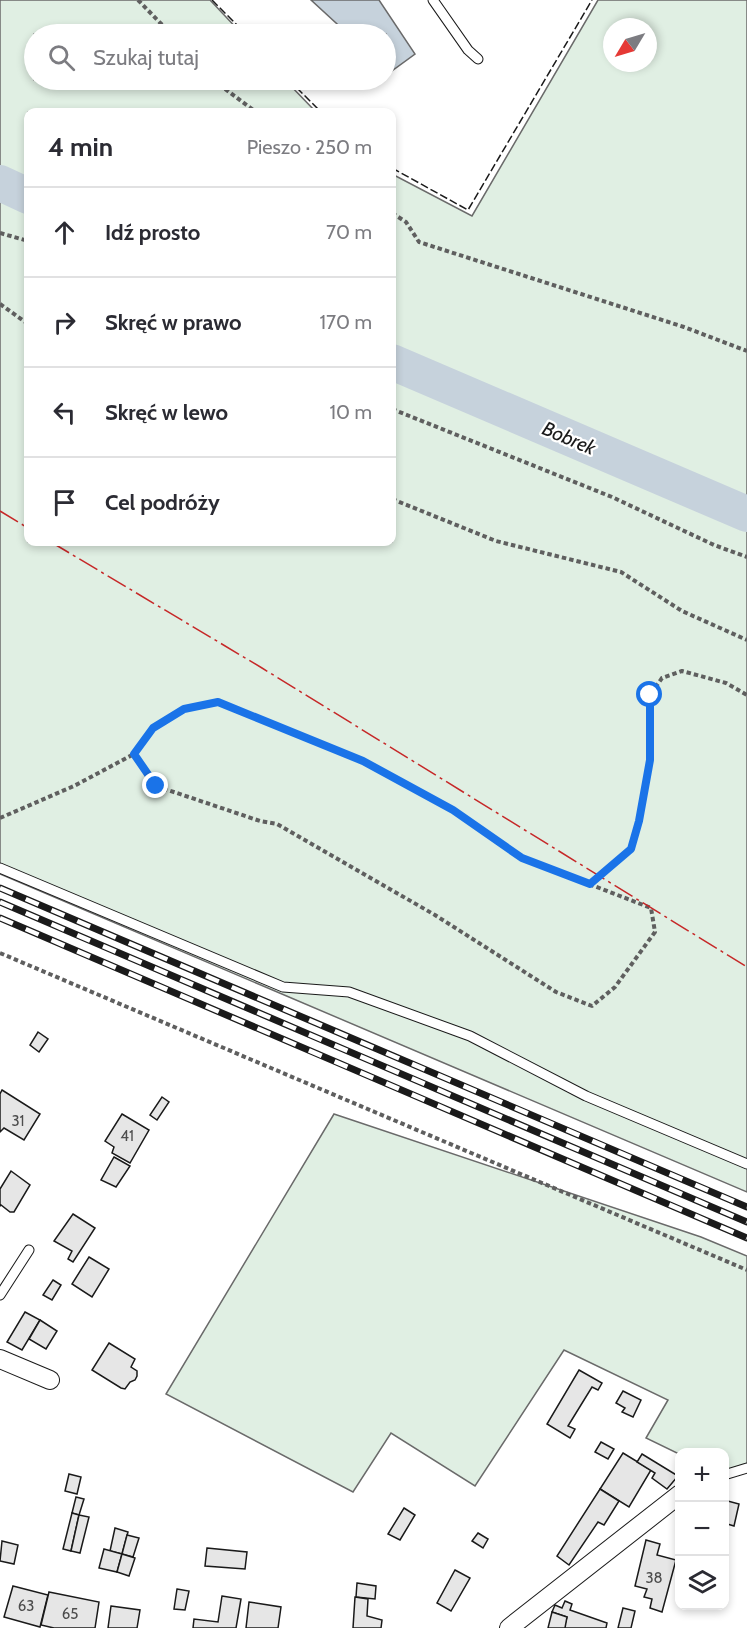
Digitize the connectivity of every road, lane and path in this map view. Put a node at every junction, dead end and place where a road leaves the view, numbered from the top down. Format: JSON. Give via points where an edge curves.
{"nodes":[{"id":1,"x":138,"y":0,"type":"edge"},
{"id":2,"x":433,"y":0,"type":"edge"},
{"id":3,"x":161,"y":24,"type":"edge"},
{"id":4,"x":477,"y":59,"type":"dead end"},
{"id":5,"x":226,"y":90,"type":"edge"},
{"id":6,"x":251,"y":108,"type":"edge"},
{"id":7,"x":396,"y":216,"type":"edge"},
{"id":8,"x":0,"y":233,"type":"edge"},
{"id":9,"x":24,"y":240,"type":"edge"},
{"id":10,"x":0,"y":304,"type":"edge"},
{"id":11,"x":24,"y":321,"type":"edge"},
{"id":12,"x":747,"y":351,"type":"edge"},
{"id":13,"x":396,"y":411,"type":"edge"},
{"id":14,"x":396,"y":501,"type":"edge"},
{"id":15,"x":747,"y":556,"type":"edge"},
{"id":16,"x":747,"y":640,"type":"edge"},
{"id":17,"x":747,"y":695,"type":"edge"},
{"id":18,"x":134,"y":754,"type":"junction"},
{"id":19,"x":0,"y":818,"type":"edge"},
{"id":20,"x":0,"y":867,"type":"edge"},
{"id":21,"x":590,"y":884,"type":"junction"},
{"id":22,"x":0,"y":953,"type":"edge"},
{"id":23,"x":747,"y":1164,"type":"edge"},
{"id":24,"x":28,"y":1250,"type":"dead end"},
{"id":25,"x":747,"y":1270,"type":"edge"},
{"id":26,"x":0,"y":1295,"type":"edge"},
{"id":27,"x":0,"y":1359,"type":"edge"},
{"id":28,"x":50,"y":1380,"type":"dead end"},
{"id":29,"x":747,"y":1468,"type":"edge"},
{"id":30,"x":729,"y":1473,"type":"edge"},
{"id":31,"x":675,"y":1498,"type":"edge"},
{"id":32,"x":509,"y":1628,"type":"edge"}],
"edges":[{"from":1,"to":3,"type":"path"},
{"from":2,"to":4,"type":"lane"},
{"from":5,"to":6,"type":"path"},
{"from":7,"to":12,"type":"path","via":[[406,222],[419,242]]},
{"from":8,"to":9,"type":"path"},
{"from":10,"to":11,"type":"path"},
{"from":13,"to":15,"type":"path"},
{"from":14,"to":16,"type":"path","via":[[496,541],[621,572],[682,611]]},
{"from":17,"to":21,"type":"path","via":[[726,683],[682,671],[663,678],[650,695],[650,760],[631,849]]},
{"from":18,"to":19,"type":"path","via":[[74,786]]},
{"from":18,"to":21,"type":"path","via":[[153,728],[184,709],[218,702],[363,761],[453,810],[522,858]]},
{"from":18,"to":21,"type":"path","via":[[156,786],[278,824],[435,915],[556,992],[592,1006],[615,987],[655,932],[651,908]]},
{"from":20,"to":23,"type":"lane","via":[[283,987],[348,992],[470,1036],[586,1096]]},
{"from":22,"to":25,"type":"path"},
{"from":24,"to":26,"type":"lane"},
{"from":27,"to":28,"type":"street"},
{"from":29,"to":30,"type":"lane"},
{"from":31,"to":32,"type":"street"}]}
